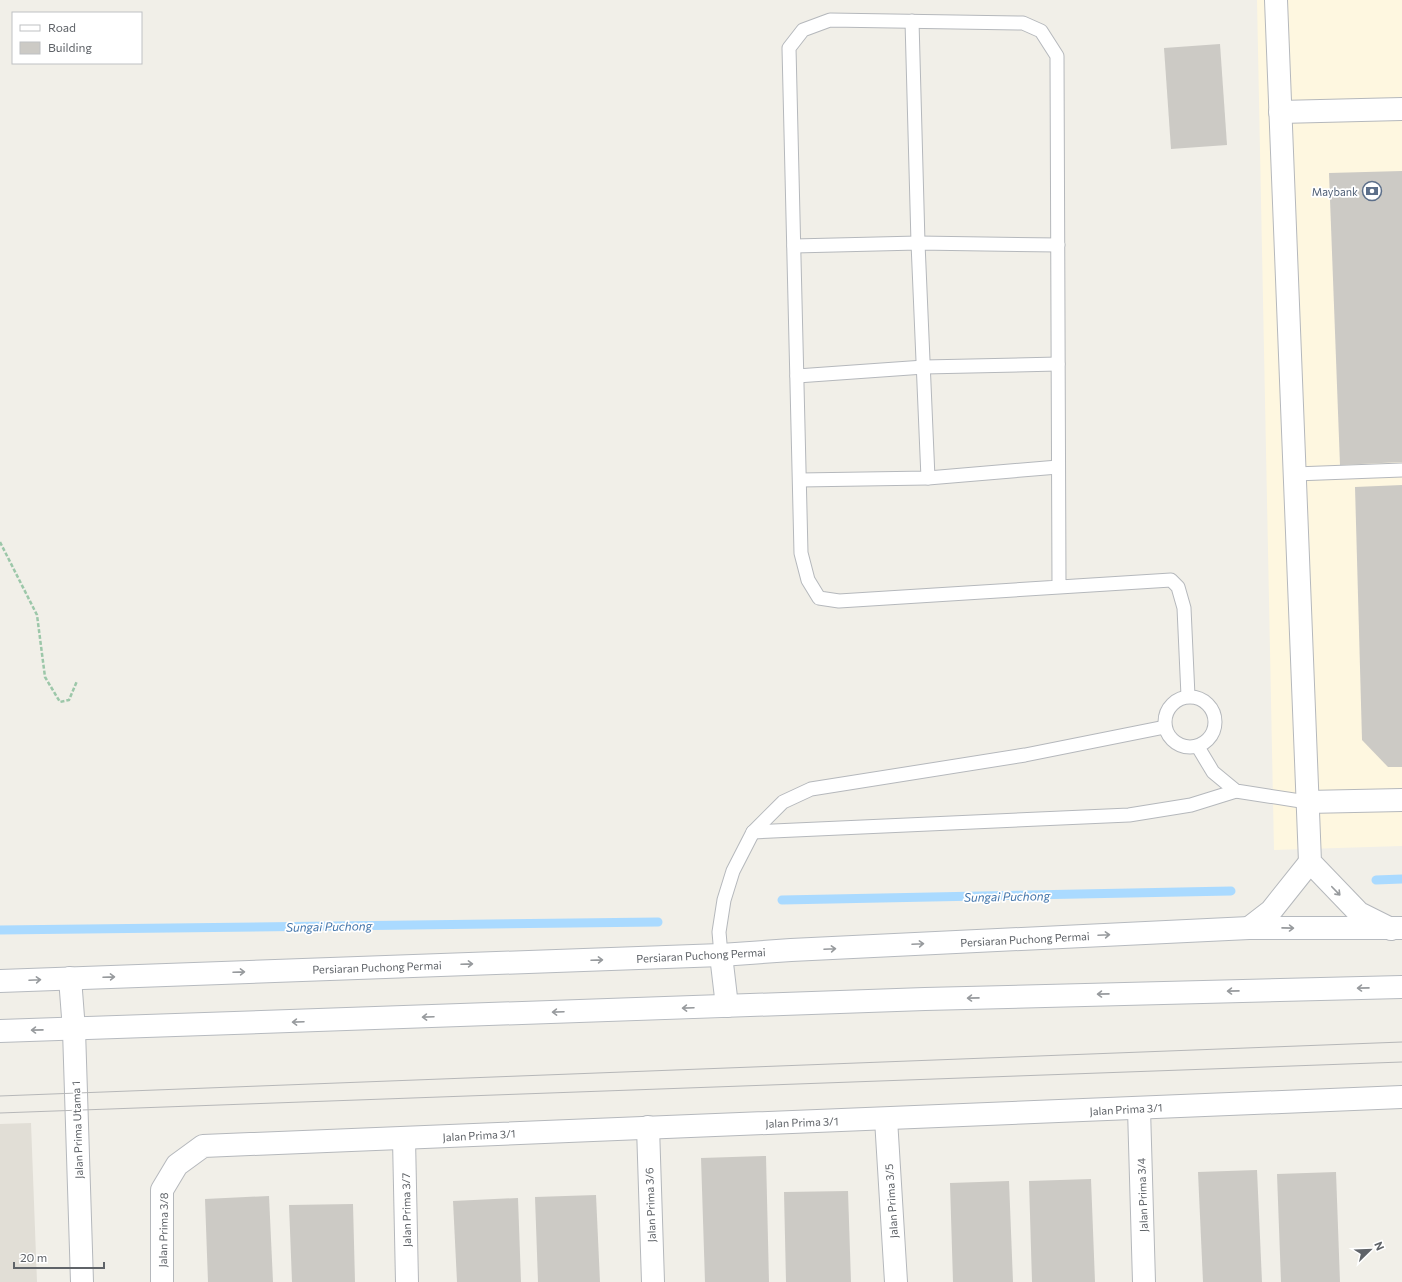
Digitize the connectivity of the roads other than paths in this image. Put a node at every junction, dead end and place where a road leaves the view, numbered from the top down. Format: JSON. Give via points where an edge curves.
{"nodes":[{"id":1,"x":1276,"y":0,"type":"edge"},
{"id":2,"x":912,"y":21,"type":"junction"},
{"id":3,"x":1402,"y":109,"type":"edge"},
{"id":4,"x":1280,"y":112,"type":"junction"},
{"id":5,"x":918,"y":243,"type":"junction"},
{"id":6,"x":1058,"y":245,"type":"junction"},
{"id":7,"x":794,"y":246,"type":"junction"},
{"id":8,"x":1058,"y":364,"type":"junction"},
{"id":9,"x":924,"y":368,"type":"junction"},
{"id":10,"x":797,"y":376,"type":"junction"},
{"id":11,"x":1058,"y":467,"type":"junction"},
{"id":12,"x":1402,"y":470,"type":"edge"},
{"id":13,"x":1295,"y":474,"type":"junction"},
{"id":14,"x":928,"y":478,"type":"junction"},
{"id":15,"x":800,"y":480,"type":"junction"},
{"id":16,"x":1059,"y":587,"type":"junction"},
{"id":17,"x":1188,"y":696,"type":"junction"},
{"id":18,"x":1165,"y":727,"type":"junction"},
{"id":19,"x":1198,"y":747,"type":"junction"},
{"id":20,"x":1236,"y":791,"type":"junction"},
{"id":21,"x":1402,"y":800,"type":"edge"},
{"id":22,"x":1307,"y":802,"type":"junction"},
{"id":23,"x":753,"y":832,"type":"junction"},
{"id":24,"x":1310,"y":862,"type":"junction"},
{"id":25,"x":1249,"y":928,"type":"junction"},
{"id":26,"x":1397,"y":929,"type":"edge"},
{"id":27,"x":721,"y":956,"type":"junction"},
{"id":28,"x":70,"y":978,"type":"junction"},
{"id":29,"x":0,"y":981,"type":"edge"},
{"id":30,"x":1402,"y":987,"type":"edge"},
{"id":31,"x":727,"y":1006,"type":"junction"},
{"id":32,"x":74,"y":1030,"type":"junction"},
{"id":33,"x":0,"y":1031,"type":"edge"},
{"id":34,"x":1402,"y":1097,"type":"edge"},
{"id":35,"x":1139,"y":1109,"type":"junction"},
{"id":36,"x":886,"y":1120,"type":"junction"},
{"id":37,"x":648,"y":1127,"type":"junction"},
{"id":38,"x":404,"y":1139,"type":"junction"},
{"id":39,"x":203,"y":1146,"type":"joint"},
{"id":40,"x":82,"y":1282,"type":"edge"},
{"id":41,"x":162,"y":1282,"type":"edge"},
{"id":42,"x":407,"y":1282,"type":"edge"},
{"id":43,"x":653,"y":1282,"type":"edge"},
{"id":44,"x":896,"y":1282,"type":"edge"},
{"id":45,"x":1144,"y":1282,"type":"edge"}],
"edges":[{"from":1,"to":4,"type":"street"},
{"from":2,"to":5,"type":"lane"},
{"from":2,"to":6,"type":"lane","via":[[1023,23],[1041,31],[1057,56]]},
{"from":2,"to":7,"type":"lane","via":[[830,20],[803,30],[789,48]]},
{"from":3,"to":4,"type":"street"},
{"from":4,"to":13,"type":"street"},
{"from":5,"to":6,"type":"lane"},
{"from":5,"to":7,"type":"lane"},
{"from":5,"to":9,"type":"lane"},
{"from":6,"to":8,"type":"lane"},
{"from":7,"to":10,"type":"lane"},
{"from":8,"to":9,"type":"lane"},
{"from":8,"to":11,"type":"lane"},
{"from":9,"to":10,"type":"lane"},
{"from":9,"to":14,"type":"lane"},
{"from":10,"to":15,"type":"lane"},
{"from":11,"to":14,"type":"lane"},
{"from":11,"to":16,"type":"lane"},
{"from":12,"to":13,"type":"lane"},
{"from":13,"to":22,"type":"street"},
{"from":14,"to":15,"type":"lane"},
{"from":15,"to":16,"type":"lane","via":[[801,552],[808,580],[819,598],[839,601]]},
{"from":16,"to":17,"type":"lane","via":[[1171,580],[1178,587],[1184,608]]},
{"from":17,"to":18,"type":"lane","via":[[1180,698],[1167,710],[1164,718]]},
{"from":17,"to":19,"type":"lane","via":[[1196,697],[1210,707],[1215,722],[1210,737]]},
{"from":18,"to":19,"type":"lane","via":[[1173,742],[1189,748]]},
{"from":18,"to":23,"type":"lane","via":[[1002,758],[811,789],[783,802]]},
{"from":19,"to":20,"type":"lane","via":[[1213,772]]},
{"from":20,"to":22,"type":"lane"},
{"from":20,"to":23,"type":"lane","via":[[1191,805],[1129,815]]},
{"from":21,"to":22,"type":"street"},
{"from":22,"to":24,"type":"street"},
{"from":23,"to":27,"type":"lane","via":[[733,871],[724,900],[719,932]]},
{"from":24,"to":25,"type":"street","via":[[1270,911]]},
{"from":24,"to":26,"type":"street","one_way":true,"via":[[1359,913]]},
{"from":25,"to":26,"type":"street","name":"Persiaran Puchong Permai","one_way":true},
{"from":27,"to":25,"type":"street","name":"Persiaran Puchong Permai","one_way":true,"via":[[791,950]]},
{"from":28,"to":27,"type":"street","name":"Persiaran Puchong Permai","one_way":true},
{"from":27,"to":31,"type":"street"},
{"from":29,"to":28,"type":"street","name":"Persiaran Puchong Permai","one_way":true},
{"from":28,"to":32,"type":"street","name":"Jalan Prima Utama 1"},
{"from":30,"to":31,"type":"street","one_way":true},
{"from":31,"to":32,"type":"street","one_way":true},
{"from":32,"to":33,"type":"street","one_way":true},
{"from":32,"to":40,"type":"street","name":"Jalan Prima Utama 1"},
{"from":34,"to":35,"type":"street","name":"Jalan Prima 3/1"},
{"from":35,"to":36,"type":"street","name":"Jalan Prima 3/1"},
{"from":35,"to":45,"type":"street","name":"Jalan Prima 3/4"},
{"from":36,"to":37,"type":"street","name":"Jalan Prima 3/1"},
{"from":36,"to":44,"type":"street","name":"Jalan Prima 3/5"},
{"from":37,"to":38,"type":"street","name":"Jalan Prima 3/1"},
{"from":37,"to":43,"type":"street","name":"Jalan Prima 3/6"},
{"from":38,"to":39,"type":"street","name":"Jalan Prima 3/1"},
{"from":38,"to":42,"type":"street","name":"Jalan Prima 3/7"},
{"from":39,"to":41,"type":"street","name":"Jalan Prima 3/8","via":[[177,1165],[162,1190]]}]}
